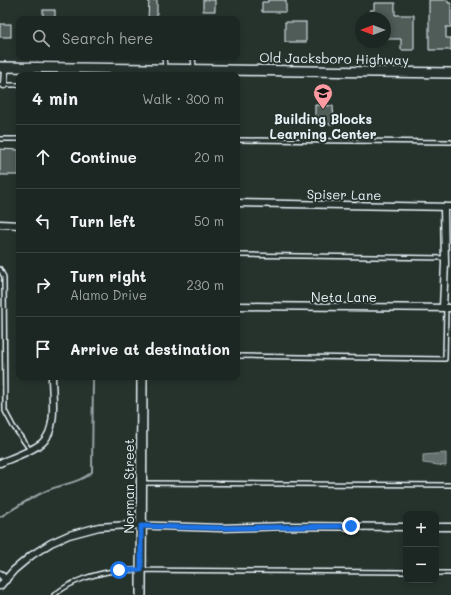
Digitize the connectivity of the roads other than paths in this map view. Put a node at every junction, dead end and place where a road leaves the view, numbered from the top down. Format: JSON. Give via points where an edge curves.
{"nodes":[{"id":1,"x":164,"y":60,"type":"edge"},
{"id":2,"x":194,"y":60,"type":"edge"},
{"id":3,"x":2,"y":67,"type":"edge"},
{"id":4,"x":165,"y":69,"type":"junction"},
{"id":5,"x":194,"y":69,"type":"junction"},
{"id":6,"x":52,"y":71,"type":"edge"},
{"id":7,"x":145,"y":72,"type":"edge"},
{"id":8,"x":451,"y":72,"type":"edge"},
{"id":9,"x":2,"y":84,"type":"edge"},
{"id":10,"x":16,"y":85,"type":"edge"},
{"id":11,"x":0,"y":139,"type":"edge"},
{"id":12,"x":16,"y":139,"type":"edge"},
{"id":13,"x":240,"y":140,"type":"edge"},
{"id":14,"x":451,"y":142,"type":"edge"},
{"id":15,"x":240,"y":203,"type":"edge"},
{"id":16,"x":448,"y":207,"type":"edge"},
{"id":17,"x":0,"y":224,"type":"edge"},
{"id":18,"x":16,"y":225,"type":"edge"},
{"id":19,"x":240,"y":255,"type":"edge"},
{"id":20,"x":445,"y":258,"type":"junction"},
{"id":21,"x":0,"y":269,"type":"edge"},
{"id":22,"x":240,"y":306,"type":"edge"},
{"id":23,"x":447,"y":308,"type":"edge"},
{"id":24,"x":240,"y":356,"type":"edge"},
{"id":25,"x":52,"y":380,"type":"edge"},
{"id":26,"x":142,"y":380,"type":"edge"},
{"id":27,"x":30,"y":450,"type":"junction"},
{"id":28,"x":0,"y":463,"type":"edge"},
{"id":29,"x":141,"y":483,"type":"junction"},
{"id":30,"x":451,"y":485,"type":"edge"},
{"id":31,"x":141,"y":526,"type":"junction"},
{"id":32,"x":403,"y":527,"type":"edge"},
{"id":33,"x":439,"y":527,"type":"edge"},
{"id":34,"x":451,"y":527,"type":"edge"},
{"id":35,"x":141,"y":570,"type":"junction"},
{"id":36,"x":403,"y":572,"type":"edge"},
{"id":37,"x":439,"y":573,"type":"edge"},
{"id":38,"x":451,"y":573,"type":"edge"},
{"id":39,"x":0,"y":574,"type":"edge"},
{"id":40,"x":6,"y":580,"type":"junction"},
{"id":41,"x":0,"y":586,"type":"edge"},
{"id":42,"x":54,"y":595,"type":"edge"},
{"id":43,"x":140,"y":595,"type":"edge"}],
"edges":[{"from":1,"to":4,"type":"lane"},
{"from":2,"to":5,"type":"lane"},
{"from":3,"to":6,"type":"main road","name":"Old Jacksboro Highway"},
{"from":3,"to":9,"type":"street"},
{"from":4,"to":5,"type":"main road","name":"Old Jacksboro Highway"},
{"from":4,"to":7,"type":"main road","name":"Old Jacksboro Highway"},
{"from":5,"to":8,"type":"main road","name":"Old Jacksboro Highway"},
{"from":6,"to":7,"type":"main road","name":"Old Jacksboro Highway"},
{"from":9,"to":10,"type":"lane"},
{"from":11,"to":12,"type":"lane"},
{"from":13,"to":14,"type":"lane"},
{"from":15,"to":16,"type":"street","name":"Spiser Lane"},
{"from":16,"to":20,"type":"street"},
{"from":17,"to":18,"type":"street"},
{"from":19,"to":20,"type":"lane"},
{"from":20,"to":23,"type":"street"},
{"from":21,"to":27,"type":"lane","via":[[4,277],[5,411],[12,426]]},
{"from":22,"to":23,"type":"street","name":"Neta Lane"},
{"from":23,"to":24,"type":"lane","via":[[445,359]]},
{"from":25,"to":27,"type":"street","via":[[52,422],[48,435],[42,443]]},
{"from":26,"to":29,"type":"main road","name":"Norman Street"},
{"from":27,"to":28,"type":"street"},
{"from":29,"to":30,"type":"lane"},
{"from":29,"to":31,"type":"main road","name":"Norman Street"},
{"from":31,"to":32,"type":"street"},
{"from":31,"to":35,"type":"main road","name":"Norman Street"},
{"from":31,"to":40,"type":"street","via":[[99,526],[69,534],[32,555]]},
{"from":33,"to":34,"type":"street"},
{"from":35,"to":36,"type":"lane"},
{"from":35,"to":42,"type":"lane","via":[[119,570],[86,576]]},
{"from":35,"to":43,"type":"main road","name":"Norman Street"},
{"from":37,"to":38,"type":"lane"},
{"from":39,"to":40,"type":"street"},
{"from":40,"to":41,"type":"street"}]}
